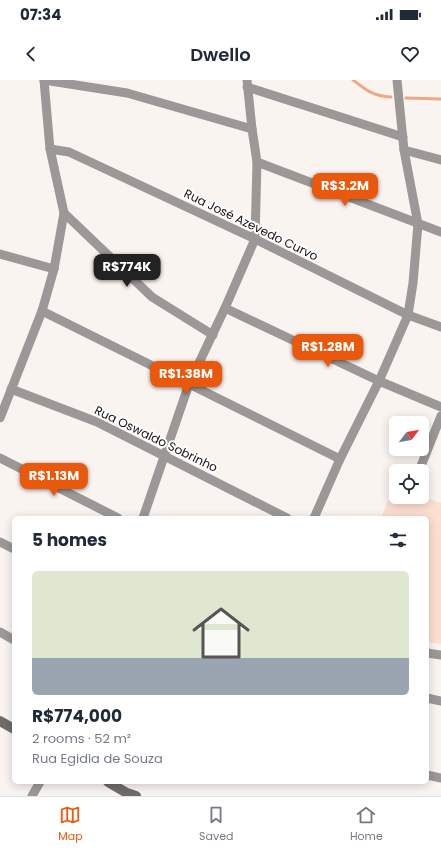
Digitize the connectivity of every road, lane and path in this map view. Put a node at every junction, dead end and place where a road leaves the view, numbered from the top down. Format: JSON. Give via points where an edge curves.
{"nodes":[{"id":1,"x":44,"y":80,"type":"edge"},
{"id":2,"x":397,"y":80,"type":"edge"},
{"id":3,"x":247,"y":83,"type":"edge"},
{"id":4,"x":252,"y":129,"type":"junction"},
{"id":5,"x":403,"y":137,"type":"junction"},
{"id":6,"x":50,"y":149,"type":"junction"},
{"id":7,"x":404,"y":150,"type":"junction"},
{"id":8,"x":441,"y":160,"type":"edge"},
{"id":9,"x":257,"y":162,"type":"junction"},
{"id":10,"x":64,"y":213,"type":"junction"},
{"id":11,"x":418,"y":224,"type":"junction"},
{"id":12,"x":441,"y":232,"type":"edge"},
{"id":13,"x":255,"y":239,"type":"junction"},
{"id":14,"x":0,"y":254,"type":"edge"},
{"id":15,"x":54,"y":268,"type":"junction"},
{"id":16,"x":225,"y":308,"type":"junction"},
{"id":17,"x":42,"y":311,"type":"junction"},
{"id":18,"x":408,"y":315,"type":"junction"},
{"id":19,"x":441,"y":327,"type":"edge"},
{"id":20,"x":213,"y":334,"type":"junction"},
{"id":21,"x":379,"y":381,"type":"junction"},
{"id":22,"x":189,"y":384,"type":"junction"},
{"id":23,"x":11,"y":389,"type":"junction"},
{"id":24,"x":441,"y":407,"type":"edge"},
{"id":25,"x":441,"y":416,"type":"edge"},
{"id":26,"x":0,"y":418,"type":"edge"},
{"id":27,"x":164,"y":455,"type":"junction"},
{"id":28,"x":0,"y":458,"type":"edge"},
{"id":29,"x":340,"y":459,"type":"junction"},
{"id":30,"x":422,"y":464,"type":"edge"},
{"id":31,"x":114,"y":516,"type":"edge"},
{"id":32,"x":144,"y":516,"type":"edge"},
{"id":33,"x":283,"y":516,"type":"edge"},
{"id":34,"x":315,"y":516,"type":"edge"},
{"id":35,"x":0,"y":542,"type":"edge"},
{"id":36,"x":12,"y":548,"type":"edge"},
{"id":37,"x":0,"y":632,"type":"edge"},
{"id":38,"x":12,"y":639,"type":"edge"},
{"id":39,"x":429,"y":653,"type":"edge"},
{"id":40,"x":441,"y":655,"type":"edge"},
{"id":41,"x":429,"y":698,"type":"edge"},
{"id":42,"x":441,"y":701,"type":"edge"},
{"id":43,"x":0,"y":721,"type":"edge"},
{"id":44,"x":12,"y":728,"type":"edge"},
{"id":45,"x":429,"y":775,"type":"edge"},
{"id":46,"x":441,"y":778,"type":"edge"},
{"id":47,"x":39,"y":784,"type":"edge"},
{"id":48,"x":111,"y":784,"type":"edge"},
{"id":49,"x":130,"y":795,"type":"edge"},
{"id":50,"x":32,"y":796,"type":"edge"}],
"edges":[{"from":1,"to":4,"type":"street","via":[[126,93]]},
{"from":1,"to":6,"type":"street"},
{"from":2,"to":5,"type":"street"},
{"from":3,"to":4,"type":"street"},
{"from":3,"to":5,"type":"street"},
{"from":4,"to":9,"type":"street"},
{"from":5,"to":7,"type":"street"},
{"from":6,"to":10,"type":"street"},
{"from":6,"to":13,"type":"street","name":"Rua José Azevedo Curvo","via":[[69,152]]},
{"from":7,"to":8,"type":"street"},
{"from":7,"to":11,"type":"street"},
{"from":9,"to":11,"type":"street"},
{"from":9,"to":13,"type":"street"},
{"from":10,"to":15,"type":"street"},
{"from":10,"to":20,"type":"street","via":[[152,297]]},
{"from":11,"to":12,"type":"street"},
{"from":11,"to":18,"type":"street"},
{"from":13,"to":16,"type":"street"},
{"from":13,"to":18,"type":"street","name":"Rua José Azevedo Curvo"},
{"from":14,"to":15,"type":"street"},
{"from":15,"to":17,"type":"street"},
{"from":16,"to":20,"type":"street"},
{"from":16,"to":21,"type":"street"},
{"from":17,"to":22,"type":"street"},
{"from":17,"to":23,"type":"street"},
{"from":18,"to":19,"type":"street","name":"Rua José Azevedo Curvo"},
{"from":18,"to":21,"type":"street"},
{"from":20,"to":22,"type":"street"},
{"from":21,"to":24,"type":"street"},
{"from":21,"to":29,"type":"street"},
{"from":22,"to":27,"type":"street"},
{"from":22,"to":29,"type":"street"},
{"from":23,"to":26,"type":"street"},
{"from":23,"to":27,"type":"street","name":"Rua Oswaldo Sobrinho","via":[[97,422]]},
{"from":25,"to":30,"type":"street"},
{"from":27,"to":32,"type":"street"},
{"from":27,"to":33,"type":"street","name":"Rua Oswaldo Sobrinho"},
{"from":28,"to":31,"type":"street"},
{"from":29,"to":34,"type":"street"},
{"from":35,"to":36,"type":"street"},
{"from":37,"to":38,"type":"street"},
{"from":39,"to":40,"type":"street"},
{"from":41,"to":42,"type":"street"},
{"from":43,"to":44,"type":"street"},
{"from":45,"to":46,"type":"street"},
{"from":47,"to":50,"type":"street"},
{"from":48,"to":49,"type":"street"}]}
